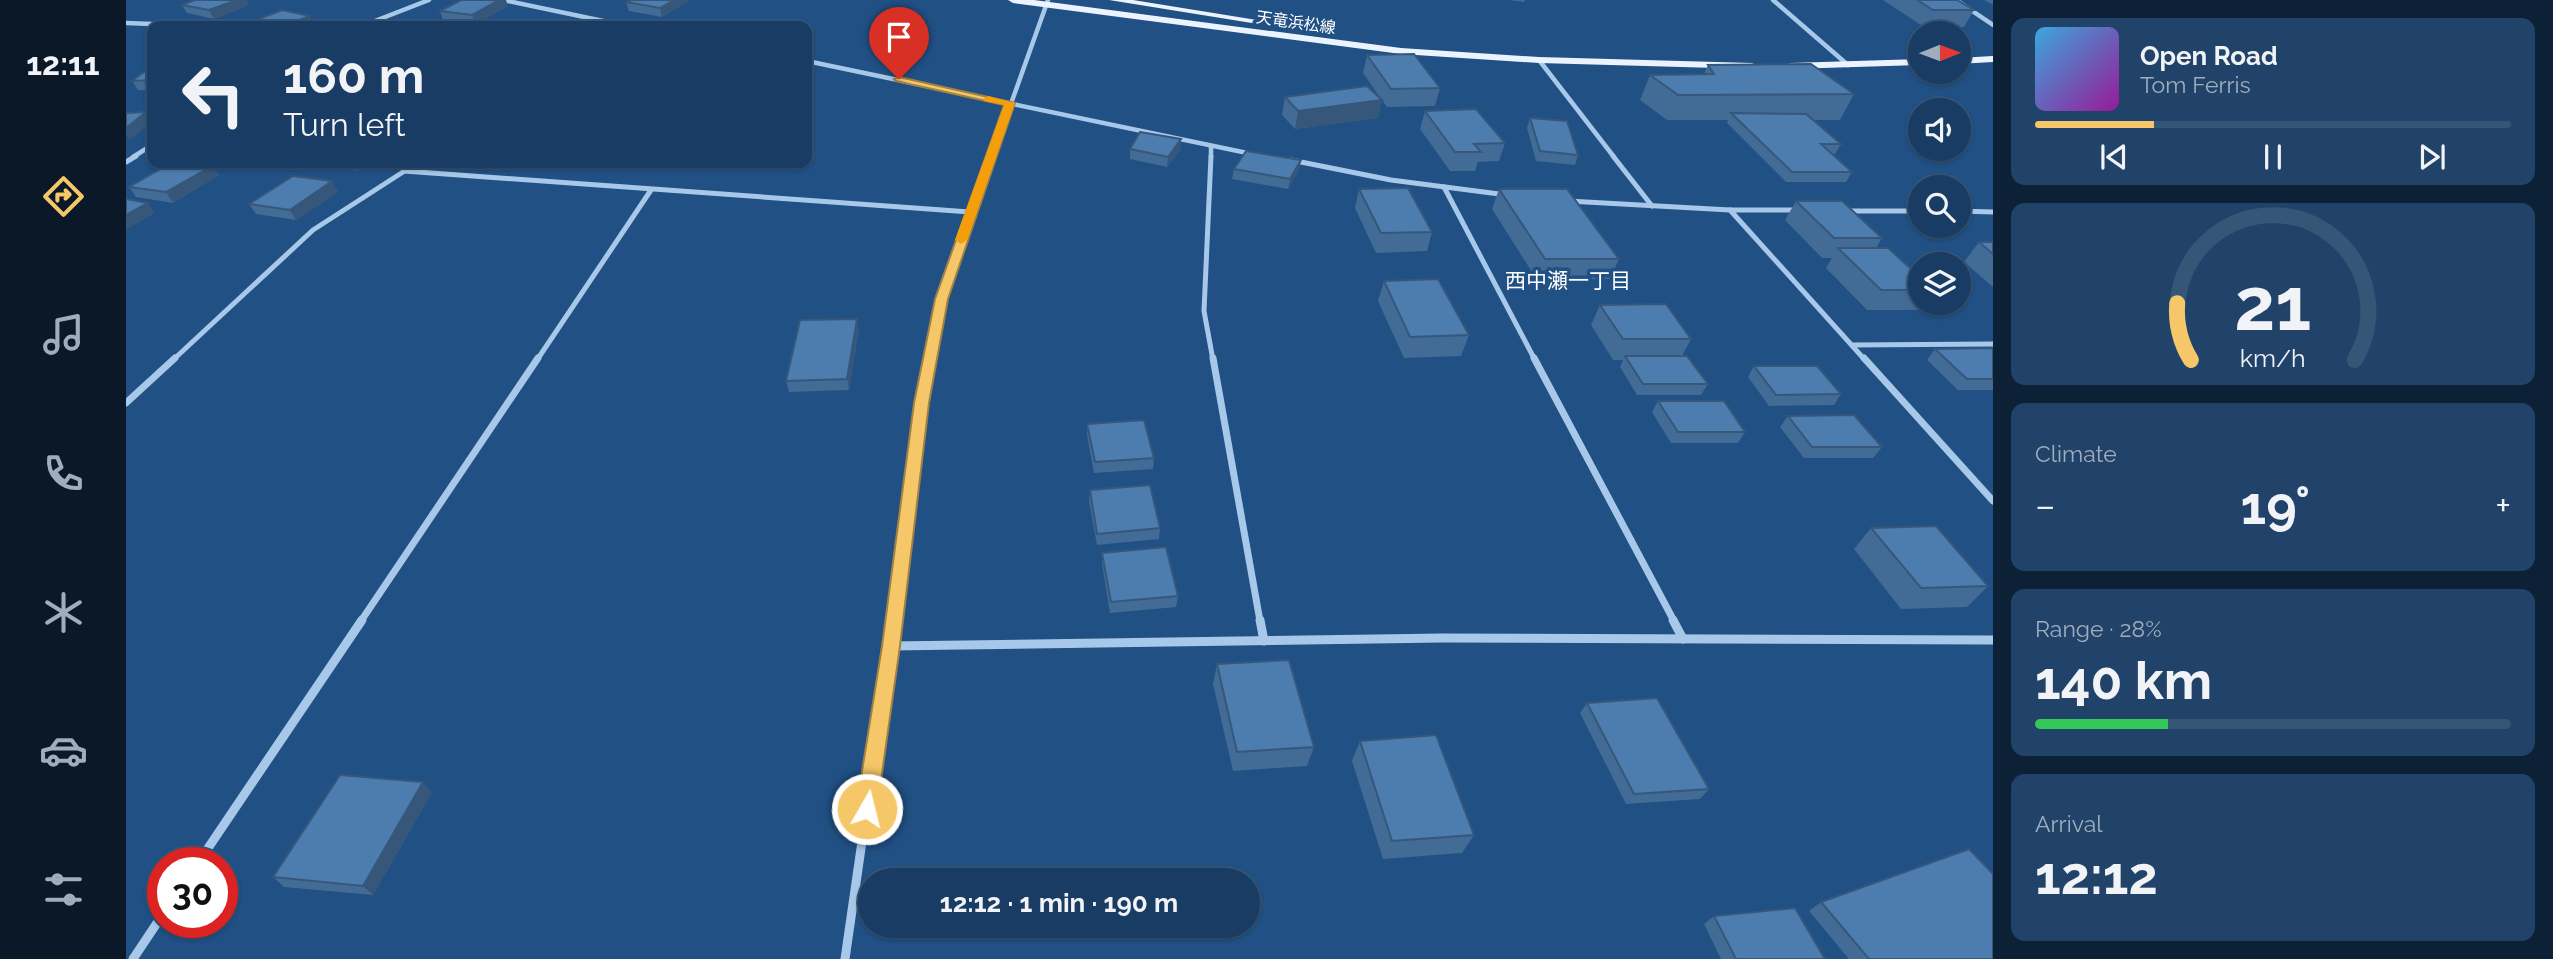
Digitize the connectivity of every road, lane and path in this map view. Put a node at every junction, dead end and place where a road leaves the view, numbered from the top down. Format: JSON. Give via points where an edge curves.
{"nodes":[{"id":1,"x":429,"y":0,"type":"edge"},
{"id":2,"x":503,"y":0,"type":"edge"},
{"id":3,"x":1013,"y":0,"type":"edge"},
{"id":4,"x":1114,"y":0,"type":"edge"},
{"id":5,"x":1773,"y":0,"type":"edge"},
{"id":6,"x":1956,"y":0,"type":"edge"},
{"id":7,"x":1048,"y":3,"type":"edge"},
{"id":8,"x":375,"y":21,"type":"edge"},
{"id":9,"x":603,"y":21,"type":"edge"},
{"id":10,"x":126,"y":23,"type":"edge"},
{"id":11,"x":147,"y":23,"type":"edge"},
{"id":12,"x":1993,"y":25,"type":"edge"},
{"id":13,"x":1493,"y":57,"type":"junction"},
{"id":14,"x":1993,"y":59,"type":"edge"},
{"id":15,"x":1539,"y":60,"type":"junction"},
{"id":16,"x":1971,"y":60,"type":"edge"},
{"id":17,"x":812,"y":62,"type":"edge"},
{"id":18,"x":1908,"y":62,"type":"edge"},
{"id":19,"x":1848,"y":65,"type":"junction"},
{"id":20,"x":1762,"y":66,"type":"edge"},
{"id":21,"x":1774,"y":66,"type":"edge"},
{"id":22,"x":1010,"y":103,"type":"junction"},
{"id":23,"x":1211,"y":146,"type":"junction"},
{"id":24,"x":147,"y":148,"type":"edge"},
{"id":25,"x":1261,"y":155,"type":"edge"},
{"id":26,"x":1287,"y":160,"type":"edge"},
{"id":27,"x":126,"y":162,"type":"edge"},
{"id":28,"x":409,"y":168,"type":"edge"},
{"id":29,"x":404,"y":171,"type":"junction"},
{"id":30,"x":1444,"y":187,"type":"junction"},
{"id":31,"x":650,"y":190,"type":"junction"},
{"id":32,"x":1511,"y":196,"type":"edge"},
{"id":33,"x":1563,"y":201,"type":"edge"},
{"id":34,"x":1652,"y":205,"type":"junction"},
{"id":35,"x":1730,"y":210,"type":"junction"},
{"id":36,"x":1811,"y":211,"type":"edge"},
{"id":37,"x":1838,"y":211,"type":"edge"},
{"id":38,"x":1908,"y":211,"type":"edge"},
{"id":39,"x":1971,"y":211,"type":"edge"},
{"id":40,"x":970,"y":212,"type":"junction"},
{"id":41,"x":1993,"y":212,"type":"edge"},
{"id":42,"x":1993,"y":344,"type":"edge"},
{"id":43,"x":1852,"y":345,"type":"junction"},
{"id":44,"x":126,"y":403,"type":"edge"},
{"id":45,"x":1993,"y":501,"type":"edge"},
{"id":46,"x":1683,"y":639,"type":"junction"},
{"id":47,"x":1993,"y":640,"type":"edge"},
{"id":48,"x":1264,"y":641,"type":"junction"},
{"id":49,"x":891,"y":646,"type":"junction"},
{"id":50,"x":209,"y":847,"type":"edge"},
{"id":51,"x":147,"y":938,"type":"edge"},
{"id":52,"x":133,"y":959,"type":"edge"},
{"id":53,"x":845,"y":959,"type":"edge"}],
"edges":[{"from":1,"to":8,"type":"street"},
{"from":2,"to":9,"type":"street"},
{"from":3,"to":7,"type":"main road","name":"天竜浜松線"},
{"from":4,"to":13,"type":"main road","name":"天竜浜松線"},
{"from":5,"to":19,"type":"street"},
{"from":6,"to":12,"type":"street"},
{"from":7,"to":13,"type":"main road","name":"天竜浜松線","via":[[1340,44]]},
{"from":7,"to":22,"type":"street"},
{"from":10,"to":11,"type":"street"},
{"from":13,"to":15,"type":"main road","name":"天竜浜松線"},
{"from":14,"to":16,"type":"main road"},
{"from":15,"to":20,"type":"main road","name":"天竜浜松線"},
{"from":15,"to":34,"type":"street"},
{"from":17,"to":22,"type":"street"},
{"from":18,"to":19,"type":"main road"},
{"from":19,"to":21,"type":"main road"},
{"from":22,"to":23,"type":"street"},
{"from":22,"to":40,"type":"street"},
{"from":23,"to":25,"type":"street"},
{"from":23,"to":48,"type":"street","via":[[1204,311]]},
{"from":24,"to":27,"type":"street"},
{"from":26,"to":30,"type":"street"},
{"from":28,"to":29,"type":"street"},
{"from":29,"to":31,"type":"street"},
{"from":29,"to":44,"type":"street","via":[[313,230]]},
{"from":30,"to":32,"type":"street"},
{"from":30,"to":46,"type":"street"},
{"from":31,"to":40,"type":"street"},
{"from":31,"to":50,"type":"street"},
{"from":33,"to":34,"type":"street"},
{"from":34,"to":35,"type":"street"},
{"from":35,"to":36,"type":"street"},
{"from":35,"to":43,"type":"street"},
{"from":37,"to":38,"type":"street"},
{"from":39,"to":41,"type":"street"},
{"from":40,"to":49,"type":"street","via":[[941,299],[921,403]]},
{"from":42,"to":43,"type":"street"},
{"from":43,"to":45,"type":"street"},
{"from":46,"to":47,"type":"street"},
{"from":46,"to":48,"type":"street"},
{"from":48,"to":49,"type":"street"},
{"from":49,"to":53,"type":"street"},
{"from":51,"to":52,"type":"street"}]}
